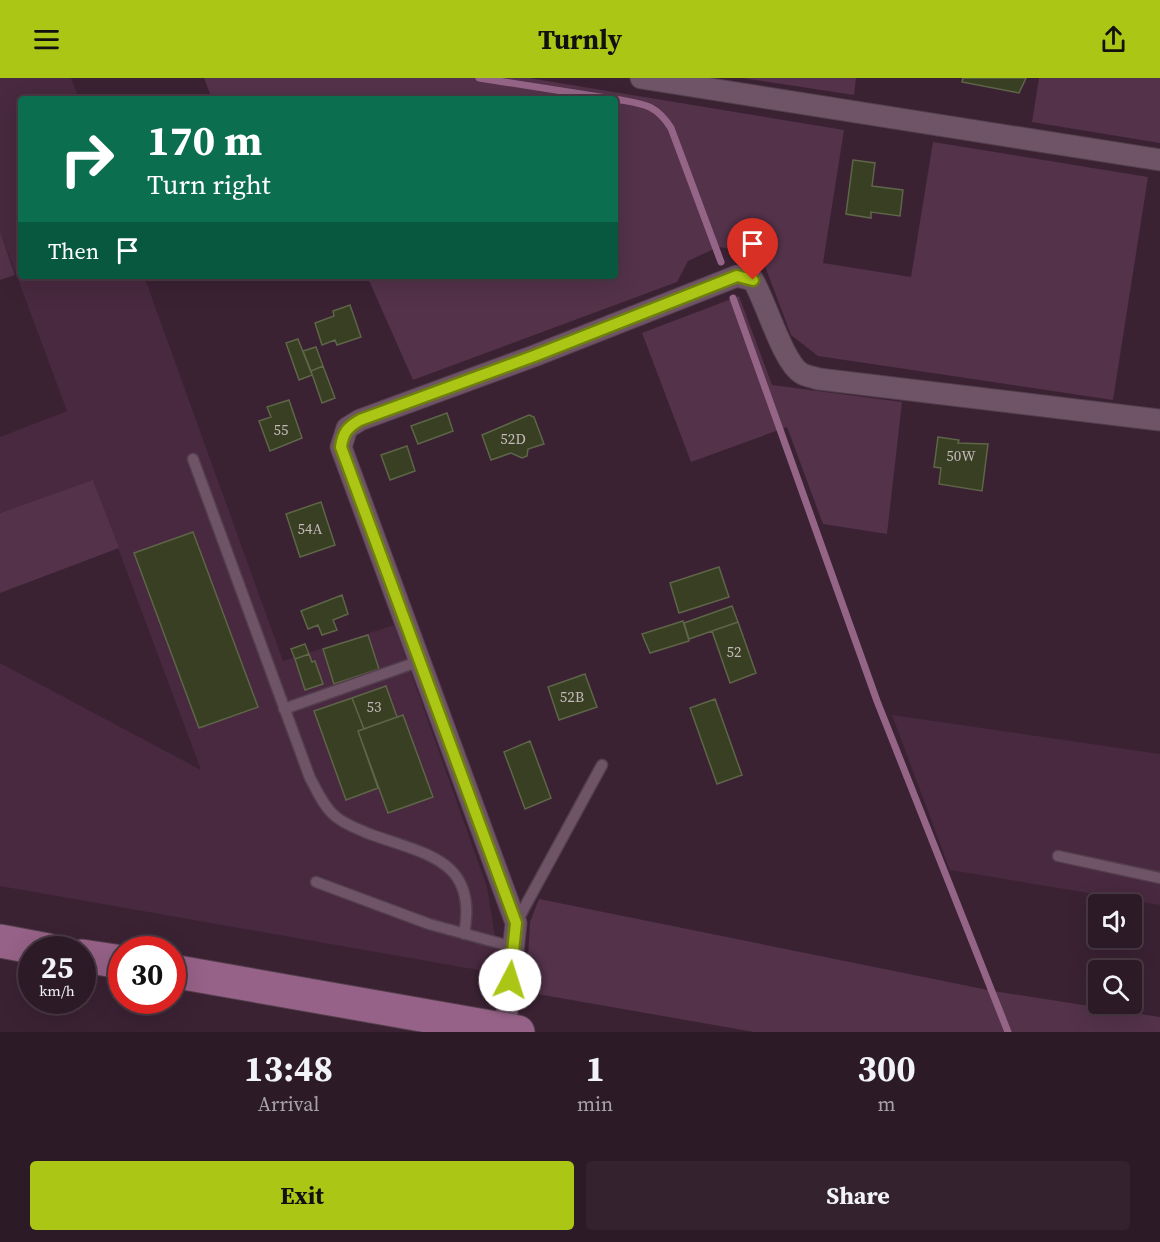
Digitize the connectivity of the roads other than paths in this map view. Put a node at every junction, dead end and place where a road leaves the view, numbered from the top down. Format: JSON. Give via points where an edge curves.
{"nodes":[{"id":1,"x":641,"y":78,"type":"edge"},
{"id":2,"x":1160,"y":160,"type":"edge"},
{"id":3,"x":1160,"y":420,"type":"edge"},
{"id":4,"x":193,"y":459,"type":"dead end"},
{"id":5,"x":420,"y":661,"type":"junction"},
{"id":6,"x":284,"y":709,"type":"junction"},
{"id":7,"x":602,"y":765,"type":"dead end"},
{"id":8,"x":1058,"y":856,"type":"dead end"},
{"id":9,"x":1160,"y":878,"type":"edge"},
{"id":10,"x":316,"y":882,"type":"dead end"},
{"id":11,"x":516,"y":923,"type":"junction"},
{"id":12,"x":464,"y":934,"type":"junction"},
{"id":13,"x":0,"y":941,"type":"edge"},
{"id":14,"x":18,"y":944,"type":"edge"},
{"id":15,"x":513,"y":947,"type":"junction"},
{"id":16,"x":186,"y":973,"type":"edge"},
{"id":17,"x":512,"y":1031,"type":"edge"}],
"edges":[{"from":1,"to":2,"type":"street"},
{"from":3,"to":5,"type":"street","via":[[801,373],[789,361],[753,280],[737,276],[347,428],[341,447]]},
{"from":4,"to":6,"type":"lane"},
{"from":5,"to":6,"type":"lane"},
{"from":5,"to":11,"type":"street"},
{"from":6,"to":12,"type":"lane","via":[[310,778],[334,816],[441,861],[457,873],[468,916]]},
{"from":7,"to":11,"type":"lane"},
{"from":8,"to":9,"type":"lane"},
{"from":10,"to":12,"type":"lane"},
{"from":11,"to":15,"type":"street"},
{"from":12,"to":15,"type":"lane"},
{"from":13,"to":14,"type":"main road"},
{"from":15,"to":17,"type":"street"},
{"from":16,"to":17,"type":"main road"}]}
